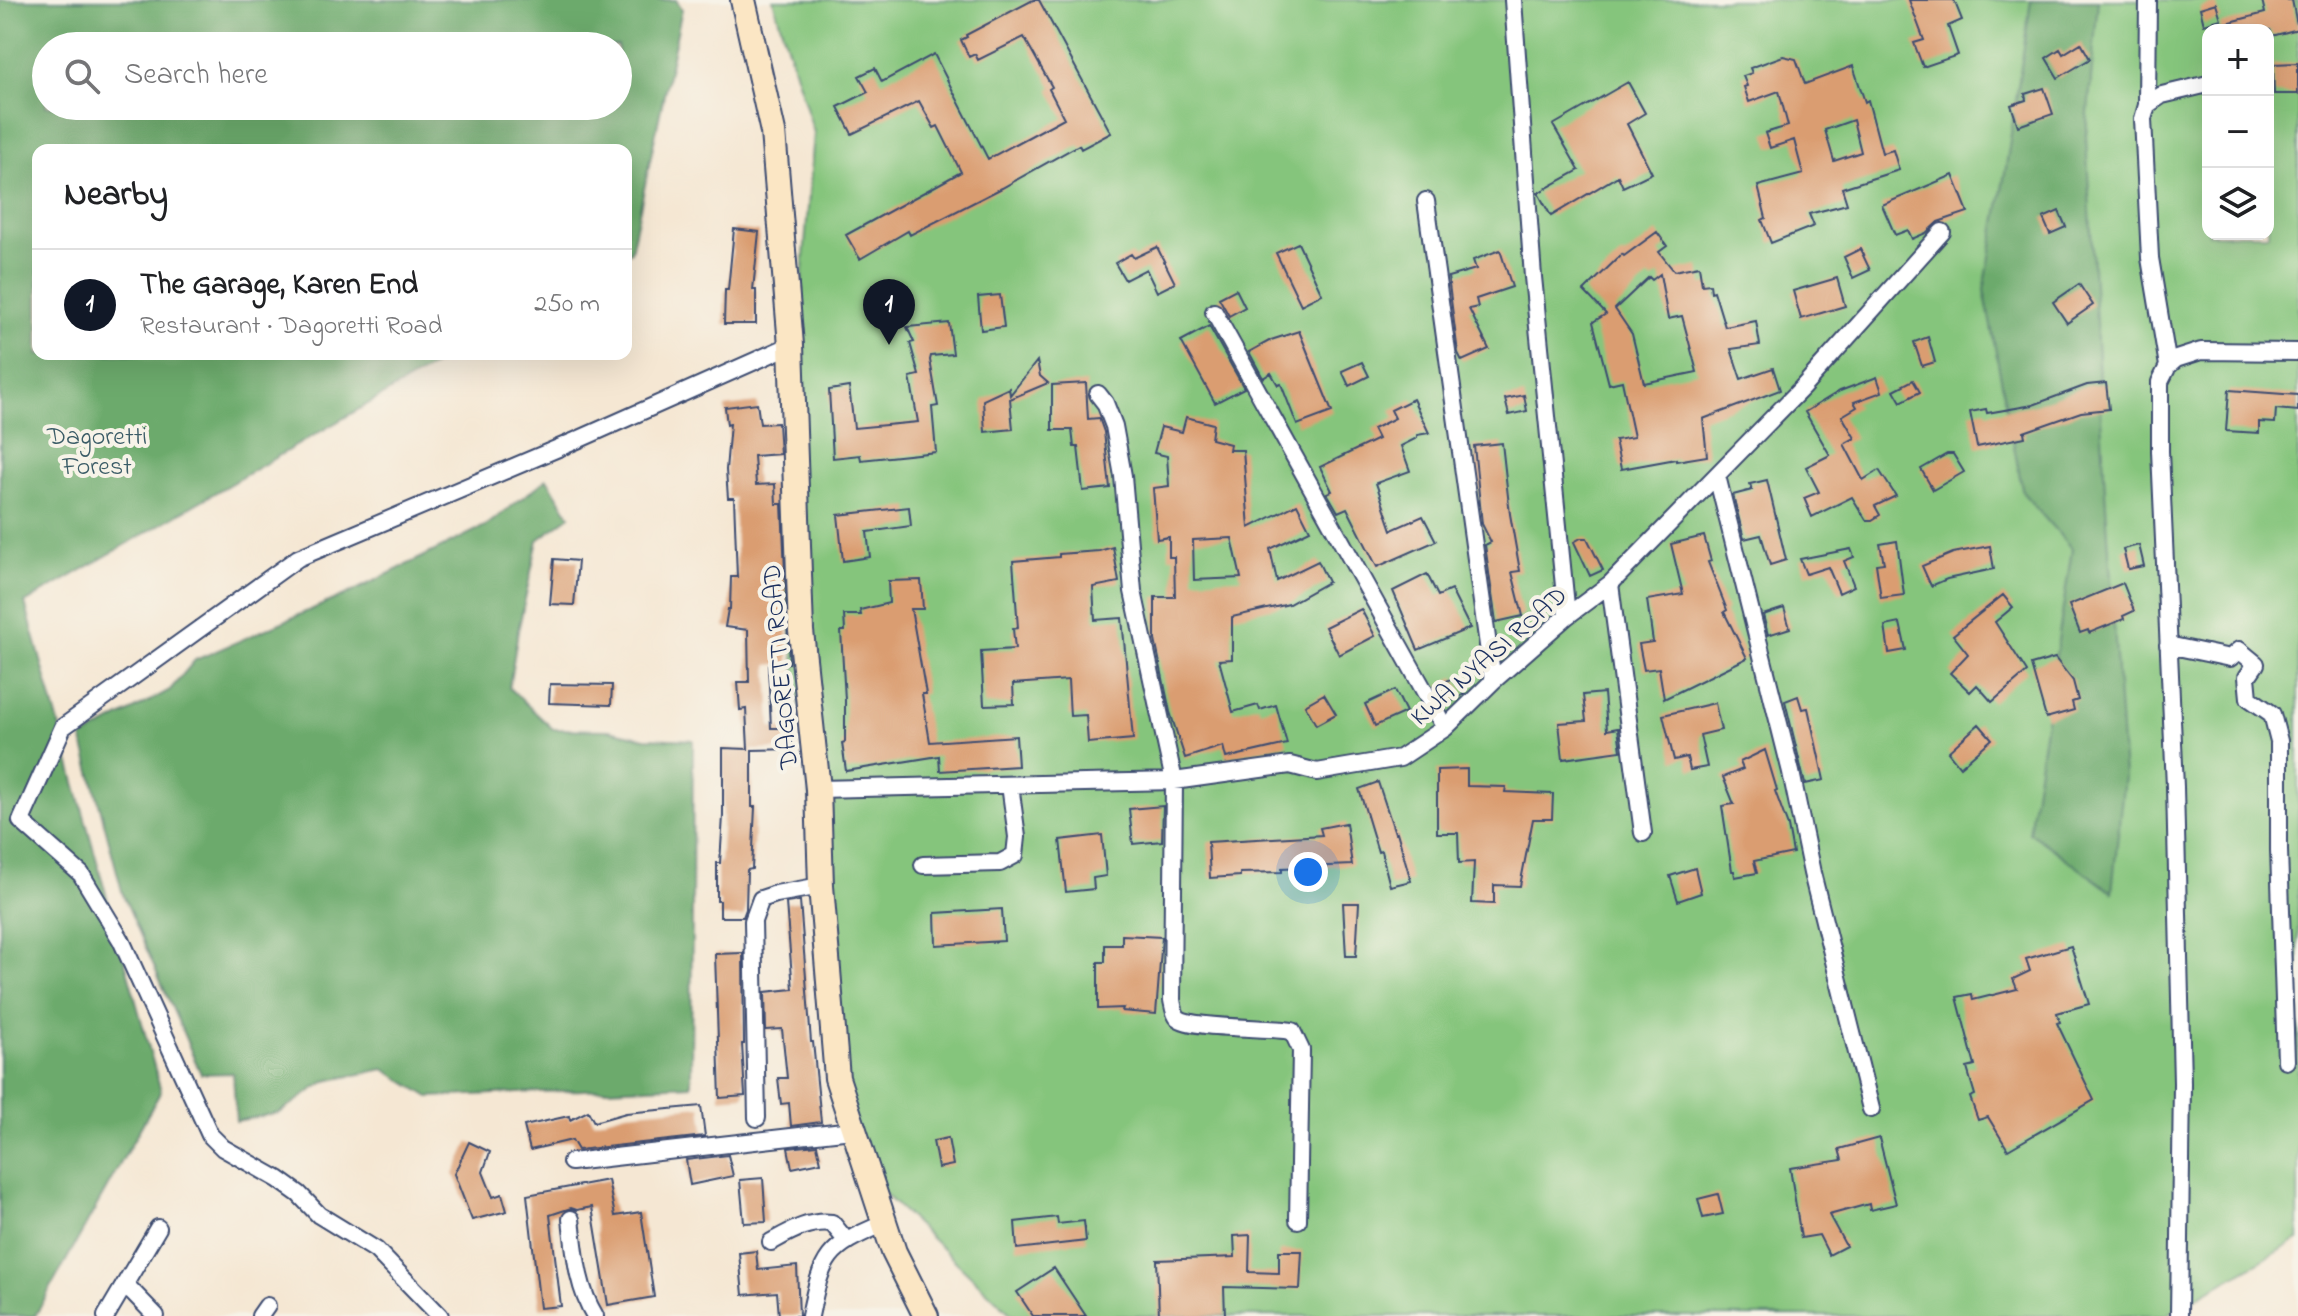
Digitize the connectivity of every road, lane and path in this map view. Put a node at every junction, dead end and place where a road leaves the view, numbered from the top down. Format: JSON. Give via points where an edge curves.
{"nodes":[{"id":1,"x":743,"y":0,"type":"edge"},
{"id":2,"x":1513,"y":0,"type":"edge"},
{"id":3,"x":2148,"y":0,"type":"edge"},
{"id":4,"x":2202,"y":85,"type":"edge"},
{"id":5,"x":2147,"y":105,"type":"junction"},
{"id":6,"x":1426,"y":201,"type":"dead end"},
{"id":7,"x":1942,"y":232,"type":"dead end"},
{"id":8,"x":1214,"y":312,"type":"dead end"},
{"id":9,"x":791,"y":345,"type":"junction"},
{"id":10,"x":2298,"y":352,"type":"edge"},
{"id":11,"x":2168,"y":366,"type":"junction"},
{"id":12,"x":1098,"y":394,"type":"dead end"},
{"id":13,"x":1717,"y":476,"type":"junction"},
{"id":14,"x":1610,"y":584,"type":"junction"},
{"id":15,"x":1567,"y":616,"type":"junction"},
{"id":16,"x":2168,"y":645,"type":"junction"},
{"id":17,"x":1493,"y":681,"type":"junction"},
{"id":18,"x":1445,"y":728,"type":"junction"},
{"id":19,"x":1174,"y":781,"type":"junction"},
{"id":20,"x":1010,"y":785,"type":"junction"},
{"id":21,"x":818,"y":789,"type":"junction"},
{"id":22,"x":1643,"y":833,"type":"dead end"},
{"id":23,"x":923,"y":865,"type":"dead end"},
{"id":24,"x":821,"y":886,"type":"junction"},
{"id":25,"x":2286,"y":1061,"type":"dead end"},
{"id":26,"x":1871,"y":1109,"type":"dead end"},
{"id":27,"x":757,"y":1118,"type":"dead end"},
{"id":28,"x":852,"y":1130,"type":"junction"},
{"id":29,"x":571,"y":1162,"type":"dead end"},
{"id":30,"x":571,"y":1219,"type":"dead end"},
{"id":31,"x":1298,"y":1220,"type":"dead end"},
{"id":32,"x":883,"y":1224,"type":"junction"},
{"id":33,"x":158,"y":1228,"type":"dead end"},
{"id":34,"x":845,"y":1239,"type":"junction"},
{"id":35,"x":771,"y":1242,"type":"dead end"},
{"id":36,"x":126,"y":1285,"type":"junction"},
{"id":37,"x":106,"y":1316,"type":"edge"},
{"id":38,"x":156,"y":1316,"type":"edge"},
{"id":39,"x":440,"y":1316,"type":"edge"},
{"id":40,"x":595,"y":1316,"type":"edge"},
{"id":41,"x":810,"y":1316,"type":"edge"},
{"id":42,"x":926,"y":1316,"type":"edge"},
{"id":43,"x":2179,"y":1316,"type":"edge"}],
"edges":[{"from":1,"to":9,"type":"main road","name":"DAGORETTI ROAD","via":[[773,132]]},
{"from":2,"to":15,"type":"street","via":[[1533,277]]},
{"from":3,"to":5,"type":"street"},
{"from":4,"to":5,"type":"street","via":[[2162,95]]},
{"from":5,"to":11,"type":"street","via":[[2143,119],[2150,258]]},
{"from":6,"to":17,"type":"street"},
{"from":7,"to":13,"type":"street","name":"KWA NYASI ROAD"},
{"from":8,"to":18,"type":"street"},
{"from":9,"to":21,"type":"main road","name":"DAGORETTI ROAD","via":[[801,631]]},
{"from":9,"to":39,"type":"street","via":[[298,558],[63,727],[21,821],[81,874],[121,940],[210,1135],[376,1250]]},
{"from":10,"to":11,"type":"street","via":[[2201,351]]},
{"from":11,"to":16,"type":"street","via":[[2160,382]]},
{"from":12,"to":19,"type":"street","via":[[1114,426],[1133,591]]},
{"from":13,"to":14,"type":"street","name":"KWA NYASI ROAD"},
{"from":13,"to":26,"type":"street"},
{"from":14,"to":15,"type":"street","name":"KWA NYASI ROAD"},
{"from":14,"to":22,"type":"street"},
{"from":15,"to":17,"type":"street","name":"KWA NYASI ROAD"},
{"from":16,"to":25,"type":"street","via":[[2230,658],[2239,650],[2256,664],[2247,677],[2249,698],[2272,714],[2276,727]]},
{"from":16,"to":43,"type":"street","via":[[2182,1083]]},
{"from":17,"to":18,"type":"street","name":"KWA NYASI ROAD"},
{"from":18,"to":19,"type":"street","name":"KWA NYASI ROAD","via":[[1400,758],[1317,772],[1290,765]]},
{"from":19,"to":20,"type":"street","name":"KWA NYASI ROAD"},
{"from":19,"to":31,"type":"street","via":[[1174,1010],[1191,1024],[1278,1028],[1292,1031],[1298,1040]]},
{"from":20,"to":21,"type":"street","name":"KWA NYASI ROAD"},
{"from":20,"to":23,"type":"street","via":[[1015,855],[1000,863]]},
{"from":21,"to":24,"type":"main road","name":"DAGORETTI ROAD"},
{"from":24,"to":27,"type":"street","via":[[761,899],[753,921]]},
{"from":24,"to":28,"type":"main road","name":"DAGORETTI ROAD","via":[[837,1078]]},
{"from":28,"to":29,"type":"street"},
{"from":28,"to":32,"type":"main road","name":"DAGORETTI ROAD"},
{"from":30,"to":40,"type":"street","via":[[585,1300]]},
{"from":32,"to":34,"type":"street"},
{"from":32,"to":42,"type":"main road","name":"DAGORETTI ROAD"},
{"from":33,"to":36,"type":"street"},
{"from":34,"to":35,"type":"street","via":[[832,1223],[824,1222],[794,1229]]},
{"from":34,"to":41,"type":"street","via":[[827,1259],[816,1283]]},
{"from":36,"to":37,"type":"street"},
{"from":36,"to":38,"type":"street"}]}
